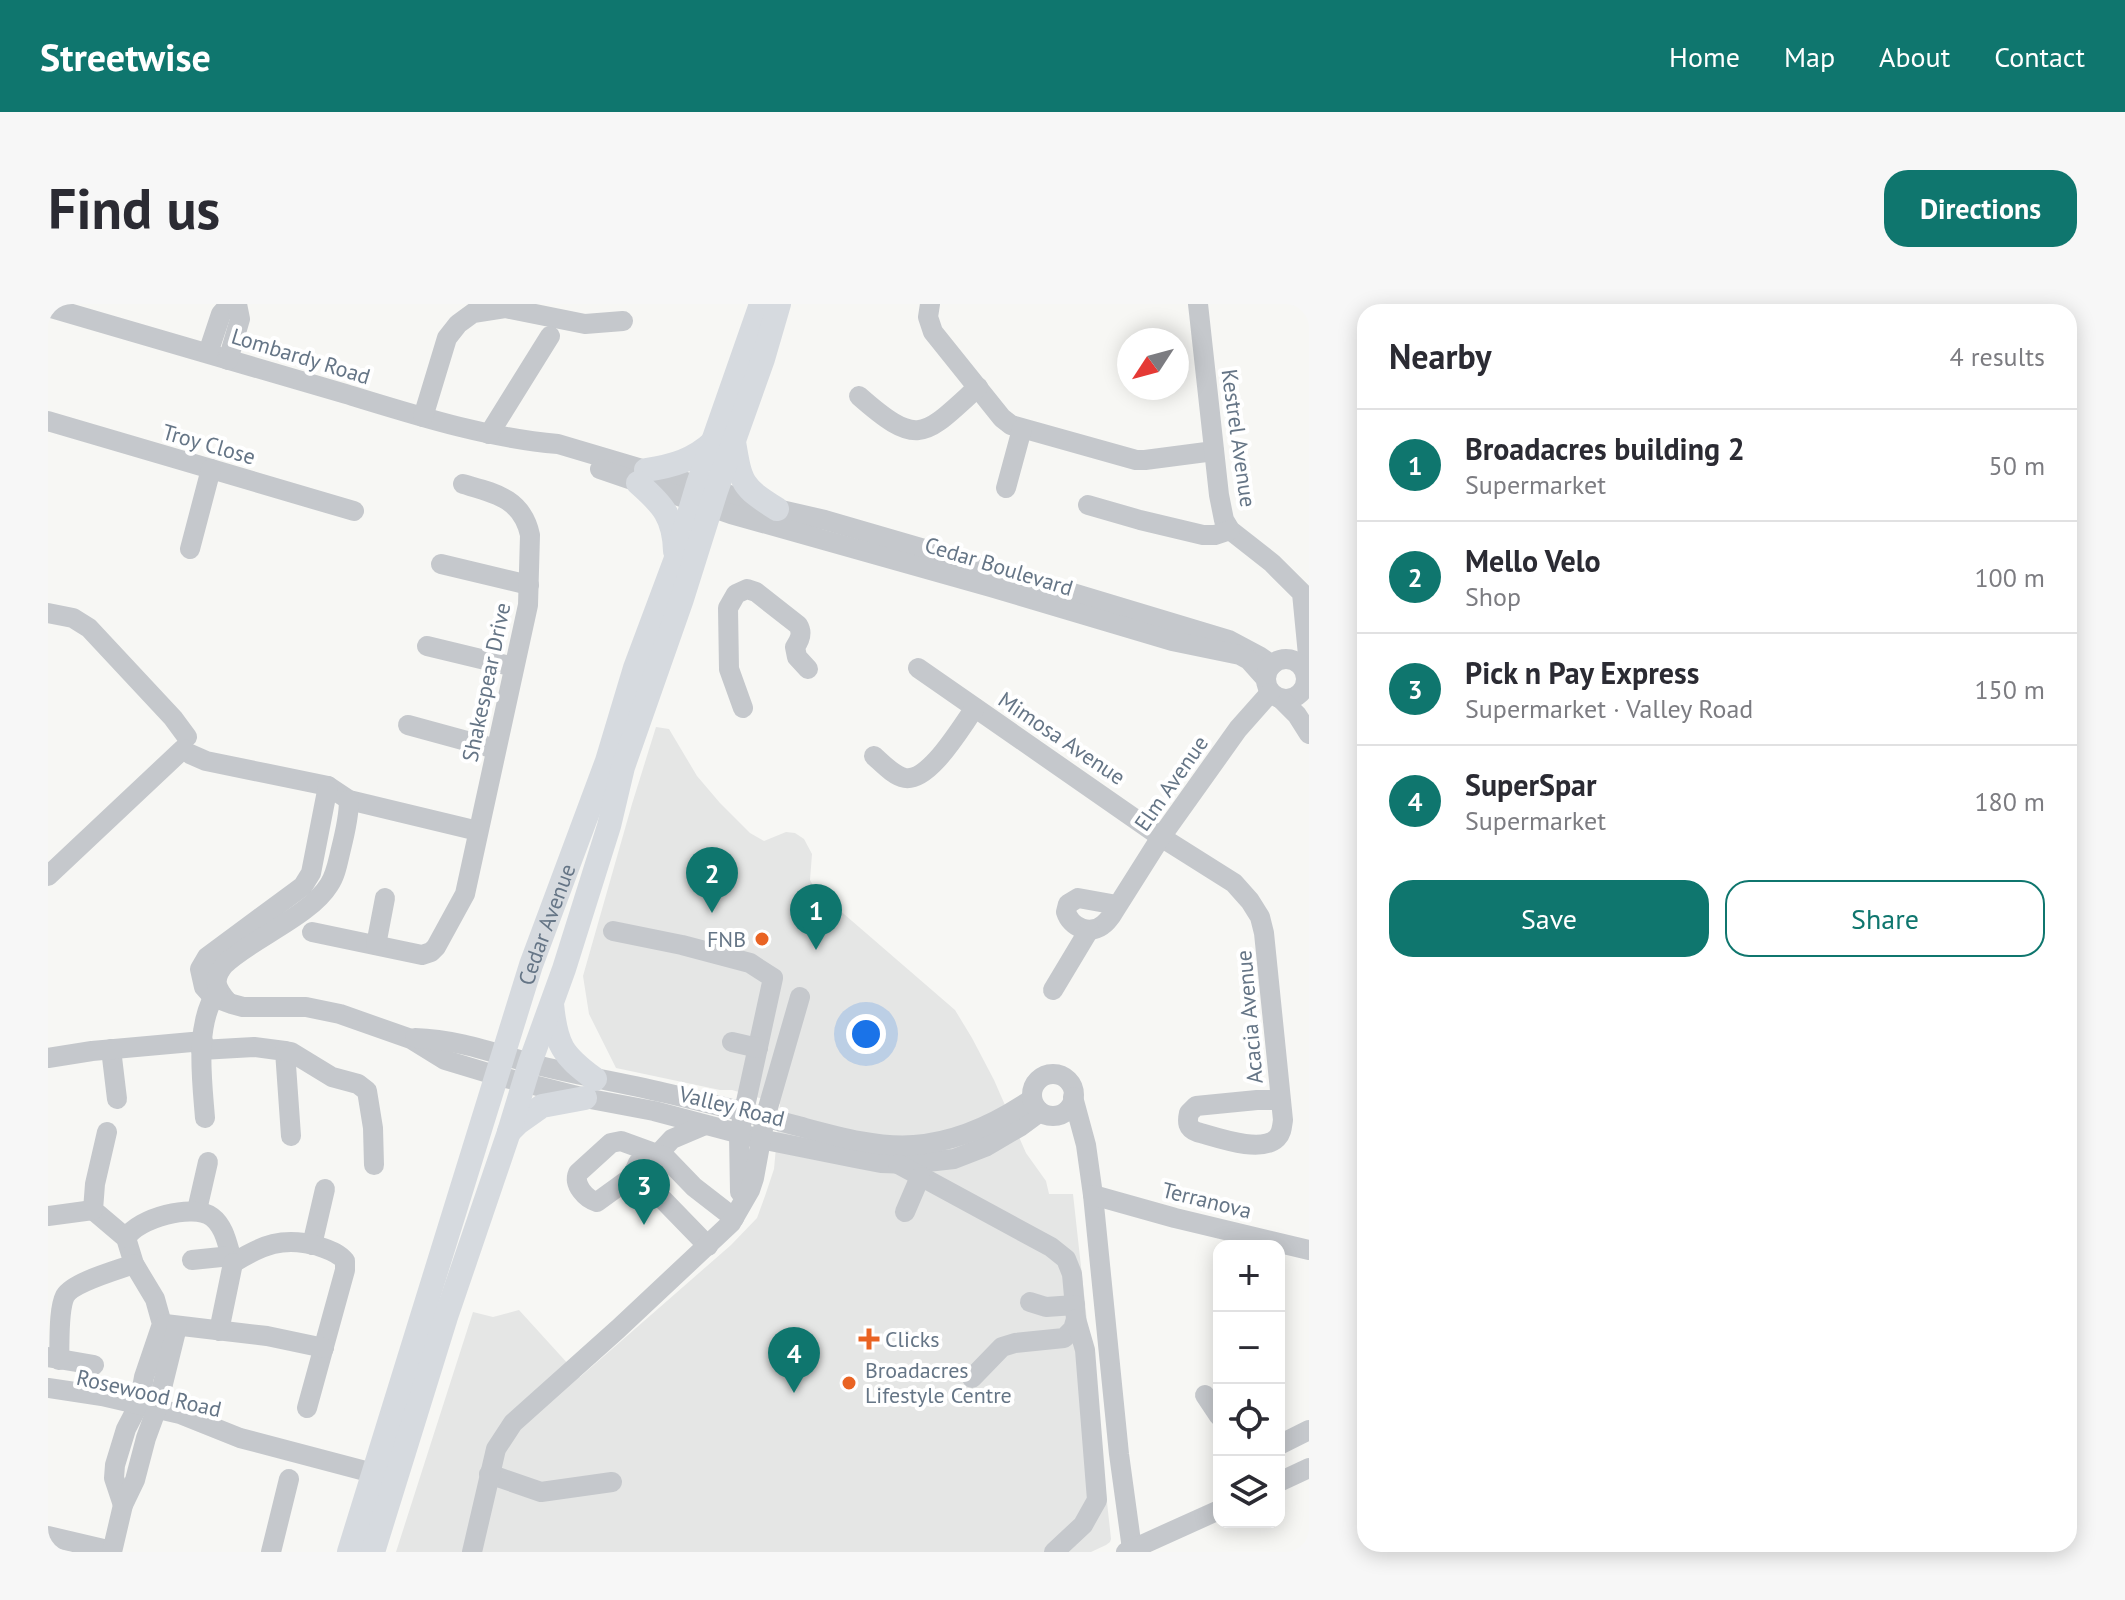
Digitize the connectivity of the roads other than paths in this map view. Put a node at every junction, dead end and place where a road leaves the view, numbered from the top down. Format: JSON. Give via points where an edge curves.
{"nodes":[{"id":1,"x":230,"y":304,"type":"edge"},
{"id":2,"x":237,"y":304,"type":"edge"},
{"id":3,"x":761,"y":304,"type":"edge"},
{"id":4,"x":779,"y":304,"type":"edge"},
{"id":5,"x":930,"y":304,"type":"edge"},
{"id":6,"x":1198,"y":304,"type":"edge"},
{"id":7,"x":48,"y":307,"type":"edge"},
{"id":8,"x":623,"y":321,"type":"dead end"},
{"id":9,"x":550,"y":336,"type":"dead end"},
{"id":10,"x":208,"y":353,"type":"junction"},
{"id":11,"x":228,"y":360,"type":"junction"},
{"id":12,"x":978,"y":387,"type":"junction"},
{"id":13,"x":859,"y":396,"type":"dead end"},
{"id":14,"x":423,"y":417,"type":"junction"},
{"id":15,"x":49,"y":425,"type":"edge"},
{"id":16,"x":1022,"y":429,"type":"junction"},
{"id":17,"x":489,"y":434,"type":"junction"},
{"id":18,"x":724,"y":441,"type":"junction"},
{"id":19,"x":1214,"y":451,"type":"junction"},
{"id":20,"x":211,"y":469,"type":"junction"},
{"id":21,"x":642,"y":477,"type":"junction"},
{"id":22,"x":463,"y":484,"type":"dead end"},
{"id":23,"x":1006,"y":488,"type":"dead end"},
{"id":24,"x":705,"y":496,"type":"junction"},
{"id":25,"x":1088,"y":505,"type":"dead end"},
{"id":26,"x":777,"y":509,"type":"junction"},
{"id":27,"x":354,"y":511,"type":"dead end"},
{"id":28,"x":1230,"y":530,"type":"junction"},
{"id":29,"x":190,"y":549,"type":"dead end"},
{"id":30,"x":675,"y":561,"type":"junction"},
{"id":31,"x":441,"y":564,"type":"dead end"},
{"id":32,"x":529,"y":585,"type":"junction"},
{"id":33,"x":1306,"y":591,"type":"edge"},
{"id":34,"x":48,"y":613,"type":"edge"},
{"id":35,"x":1108,"y":613,"type":"junction"},
{"id":36,"x":427,"y":646,"type":"dead end"},
{"id":37,"x":514,"y":667,"type":"junction"},
{"id":38,"x":918,"y":668,"type":"dead end"},
{"id":39,"x":808,"y":669,"type":"dead end"},
{"id":40,"x":1300,"y":675,"type":"junction"},
{"id":41,"x":1272,"y":684,"type":"junction"},
{"id":42,"x":743,"y":708,"type":"dead end"},
{"id":43,"x":975,"y":708,"type":"junction"},
{"id":44,"x":1309,"y":722,"type":"edge"},
{"id":45,"x":408,"y":725,"type":"dead end"},
{"id":46,"x":1309,"y":734,"type":"edge"},
{"id":47,"x":190,"y":745,"type":"junction"},
{"id":48,"x":496,"y":749,"type":"junction"},
{"id":49,"x":874,"y":756,"type":"dead end"},
{"id":50,"x":328,"y":786,"type":"junction"},
{"id":51,"x":349,"y":800,"type":"junction"},
{"id":52,"x":478,"y":831,"type":"junction"},
{"id":53,"x":1161,"y":837,"type":"junction"},
{"id":54,"x":48,"y":876,"type":"edge"},
{"id":55,"x":385,"y":898,"type":"dead end"},
{"id":56,"x":1117,"y":905,"type":"junction"},
{"id":57,"x":290,"y":908,"type":"junction"},
{"id":58,"x":1089,"y":930,"type":"junction"},
{"id":59,"x":613,"y":931,"type":"dead end"},
{"id":60,"x":312,"y":932,"type":"dead end"},
{"id":61,"x":376,"y":945,"type":"junction"},
{"id":62,"x":1053,"y":990,"type":"dead end"},
{"id":63,"x":219,"y":996,"type":"junction"},
{"id":64,"x":800,"y":997,"type":"dead end"},
{"id":65,"x":551,"y":1002,"type":"junction"},
{"id":66,"x":732,"y":1042,"type":"dead end"},
{"id":67,"x":202,"y":1046,"type":"junction"},
{"id":68,"x":758,"y":1048,"type":"junction"},
{"id":69,"x":111,"y":1049,"type":"junction"},
{"id":70,"x":285,"y":1051,"type":"junction"},
{"id":71,"x":48,"y":1058,"type":"edge"},
{"id":72,"x":501,"y":1066,"type":"junction"},
{"id":73,"x":753,"y":1072,"type":"junction"},
{"id":74,"x":527,"y":1073,"type":"junction"},
{"id":75,"x":590,"y":1088,"type":"junction"},
{"id":76,"x":1073,"y":1097,"type":"junction"},
{"id":77,"x":117,"y":1099,"type":"dead end"},
{"id":78,"x":695,"y":1100,"type":"junction"},
{"id":79,"x":1281,"y":1100,"type":"dead end"},
{"id":80,"x":1043,"y":1109,"type":"junction"},
{"id":81,"x":654,"y":1111,"type":"junction"},
{"id":82,"x":205,"y":1118,"type":"dead end"},
{"id":83,"x":749,"y":1122,"type":"junction"},
{"id":84,"x":705,"y":1125,"type":"junction"},
{"id":85,"x":107,"y":1132,"type":"dead end"},
{"id":86,"x":509,"y":1132,"type":"junction"},
{"id":87,"x":291,"y":1136,"type":"dead end"},
{"id":88,"x":1084,"y":1136,"type":"junction"},
{"id":89,"x":760,"y":1139,"type":"junction"},
{"id":90,"x":656,"y":1150,"type":"junction"},
{"id":91,"x":895,"y":1154,"type":"junction"},
{"id":92,"x":208,"y":1162,"type":"dead end"},
{"id":93,"x":374,"y":1165,"type":"dead end"},
{"id":94,"x":637,"y":1173,"type":"junction"},
{"id":95,"x":920,"y":1177,"type":"junction"},
{"id":96,"x":325,"y":1189,"type":"dead end"},
{"id":97,"x":1093,"y":1195,"type":"junction"},
{"id":98,"x":93,"y":1210,"type":"junction"},
{"id":99,"x":197,"y":1210,"type":"junction"},
{"id":100,"x":737,"y":1211,"type":"junction"},
{"id":101,"x":905,"y":1212,"type":"dead end"},
{"id":102,"x":48,"y":1216,"type":"edge"},
{"id":103,"x":126,"y":1238,"type":"junction"},
{"id":104,"x":312,"y":1245,"type":"junction"},
{"id":105,"x":708,"y":1246,"type":"junction"},
{"id":106,"x":1309,"y":1250,"type":"edge"},
{"id":107,"x":192,"y":1260,"type":"dead end"},
{"id":108,"x":232,"y":1260,"type":"junction"},
{"id":109,"x":134,"y":1264,"type":"junction"},
{"id":110,"x":1030,"y":1302,"type":"dead end"},
{"id":111,"x":1075,"y":1312,"type":"junction"},
{"id":112,"x":169,"y":1325,"type":"junction"},
{"id":113,"x":219,"y":1331,"type":"junction"},
{"id":114,"x":324,"y":1348,"type":"junction"},
{"id":115,"x":53,"y":1358,"type":"edge"},
{"id":116,"x":94,"y":1365,"type":"dead end"},
{"id":117,"x":144,"y":1377,"type":"junction"},
{"id":118,"x":972,"y":1378,"type":"dead end"},
{"id":119,"x":48,"y":1391,"type":"edge"},
{"id":120,"x":1205,"y":1395,"type":"dead end"},
{"id":121,"x":102,"y":1396,"type":"junction"},
{"id":122,"x":1213,"y":1407,"type":"edge"},
{"id":123,"x":307,"y":1408,"type":"dead end"},
{"id":124,"x":150,"y":1419,"type":"junction"},
{"id":125,"x":1309,"y":1430,"type":"edge"},
{"id":126,"x":1285,"y":1442,"type":"edge"},
{"id":127,"x":1309,"y":1468,"type":"edge"},
{"id":128,"x":489,"y":1474,"type":"junction"},
{"id":129,"x":385,"y":1476,"type":"junction"},
{"id":130,"x":289,"y":1479,"type":"dead end"},
{"id":131,"x":1285,"y":1479,"type":"edge"},
{"id":132,"x":612,"y":1482,"type":"dead end"},
{"id":133,"x":1213,"y":1513,"type":"edge"},
{"id":134,"x":48,"y":1536,"type":"edge"},
{"id":135,"x":1139,"y":1549,"type":"edge"},
{"id":136,"x":112,"y":1551,"type":"edge"},
{"id":137,"x":271,"y":1552,"type":"edge"},
{"id":138,"x":349,"y":1552,"type":"edge"},
{"id":139,"x":373,"y":1552,"type":"edge"},
{"id":140,"x":472,"y":1552,"type":"edge"},
{"id":141,"x":1054,"y":1552,"type":"edge"}],
"edges":[{"from":1,"to":10,"type":"street","via":[[221,314]]},
{"from":2,"to":11,"type":"street","via":[[240,319]]},
{"from":3,"to":18,"type":"main road","name":"Cedar Avenue"},
{"from":4,"to":18,"type":"main road","name":"Cedar Avenue","via":[[763,359]]},
{"from":5,"to":12,"type":"street","via":[[933,332]]},
{"from":6,"to":19,"type":"street","name":"Kestrel Avenue"},
{"from":7,"to":10,"type":"street","name":"Lombardy Road"},
{"from":8,"to":14,"type":"street","via":[[585,324],[505,308],[473,313],[447,338]]},
{"from":9,"to":17,"type":"street"},
{"from":10,"to":11,"type":"street","name":"Lombardy Road"},
{"from":11,"to":14,"type":"street","name":"Lombardy Road"},
{"from":12,"to":13,"type":"street","via":[[935,425],[921,430],[895,425]]},
{"from":12,"to":16,"type":"street","via":[[1002,418]]},
{"from":14,"to":17,"type":"street","name":"Lombardy Road"},
{"from":15,"to":20,"type":"street","name":"Troy Close"},
{"from":16,"to":19,"type":"street","via":[[1140,460]]},
{"from":16,"to":23,"type":"street"},
{"from":17,"to":21,"type":"street","name":"Lombardy Road","via":[[541,443],[579,462]]},
{"from":18,"to":21,"type":"main road"},
{"from":18,"to":24,"type":"main road","name":"Cedar Avenue"},
{"from":18,"to":26,"type":"main road","via":[[745,485]]},
{"from":19,"to":28,"type":"street","name":"Kestrel Avenue","via":[[1221,506]]},
{"from":20,"to":27,"type":"street","name":"Troy Close"},
{"from":20,"to":29,"type":"street"},
{"from":21,"to":24,"type":"street","name":"Lombardy Road"},
{"from":21,"to":30,"type":"main road","via":[[667,511]]},
{"from":22,"to":32,"type":"street","name":"Shakespear Drive","via":[[493,492],[520,512],[530,535]]},
{"from":24,"to":26,"type":"street","name":"Cedar Boulevard"},
{"from":24,"to":30,"type":"main road","name":"Cedar Avenue"},
{"from":24,"to":35,"type":"street","name":"Cedar Boulevard","via":[[991,587]]},
{"from":24,"to":65,"type":"main road","name":"Cedar Avenue","via":[[682,599],[623,767]]},
{"from":25,"to":28,"type":"street","via":[[1192,534]]},
{"from":26,"to":35,"type":"street","name":"Cedar Boulevard","via":[[959,559]]},
{"from":28,"to":33,"type":"street","name":"Kestrel Avenue"},
{"from":30,"to":72,"type":"main road","name":"Cedar Avenue","via":[[531,965]]},
{"from":31,"to":32,"type":"street"},
{"from":32,"to":37,"type":"street","name":"Shakespear Drive"},
{"from":33,"to":40,"type":"street","name":"Kestrel Avenue"},
{"from":34,"to":47,"type":"street","via":[[89,628],[173,718]]},
{"from":35,"to":41,"type":"street","name":"Cedar Boulevard","via":[[1229,640],[1251,651]]},
{"from":36,"to":37,"type":"street"},
{"from":37,"to":48,"type":"street","name":"Shakespear Drive"},
{"from":38,"to":43,"type":"street","name":"Mimosa Avenue"},
{"from":39,"to":42,"type":"street","via":[[797,657],[798,625],[756,592],[736,594],[728,608],[729,669]]},
{"from":40,"to":41,"type":"street","via":[[1296,697]]},
{"from":40,"to":41,"type":"street","via":[[1285,659]]},
{"from":40,"to":44,"type":"street"},
{"from":41,"to":46,"type":"street","name":"Cedar Boulevard"},
{"from":41,"to":53,"type":"street","name":"Elm Avenue"},
{"from":43,"to":49,"type":"street","name":"Mimosa Avenue","via":[[942,754],[917,776],[901,777]]},
{"from":43,"to":53,"type":"street","name":"Mimosa Avenue"},
{"from":45,"to":48,"type":"street"},
{"from":47,"to":50,"type":"street","via":[[206,761]]},
{"from":47,"to":54,"type":"street"},
{"from":48,"to":52,"type":"street","name":"Shakespear Drive"},
{"from":50,"to":51,"type":"street"},
{"from":50,"to":57,"type":"street","via":[[311,873]]},
{"from":51,"to":52,"type":"street"},
{"from":51,"to":57,"type":"street","via":[[333,878],[323,894]]},
{"from":52,"to":61,"type":"street","name":"Shakespear Drive","via":[[463,900],[436,947],[422,955]]},
{"from":53,"to":56,"type":"street","name":"Elm Avenue"},
{"from":53,"to":79,"type":"street","name":"Acacia Avenue","via":[[1234,883],[1260,917]]},
{"from":55,"to":61,"type":"street"},
{"from":56,"to":58,"type":"street","name":"Elm Avenue","via":[[1102,926]]},
{"from":56,"to":58,"type":"street","via":[[1073,900],[1067,918]]},
{"from":57,"to":63,"type":"street","via":[[227,961],[217,975]]},
{"from":58,"to":62,"type":"street","name":"Elm Avenue"},
{"from":59,"to":68,"type":"street","via":[[750,963],[773,978]]},
{"from":60,"to":61,"type":"street"},
{"from":63,"to":67,"type":"street","via":[[206,1010]]},
{"from":63,"to":72,"type":"street","name":"Valley Road","via":[[243,1007],[317,1008],[411,1039],[445,1060]]},
{"from":64,"to":83,"type":"street"},
{"from":65,"to":74,"type":"main road","name":"Cedar Avenue"},
{"from":65,"to":75,"type":"main road","via":[[559,1043]]},
{"from":66,"to":68,"type":"street"},
{"from":67,"to":69,"type":"street"},
{"from":67,"to":70,"type":"street"},
{"from":67,"to":82,"type":"street"},
{"from":68,"to":73,"type":"street"},
{"from":69,"to":71,"type":"street"},
{"from":69,"to":77,"type":"street"},
{"from":70,"to":87,"type":"street"},
{"from":70,"to":93,"type":"street","via":[[367,1091]]},
{"from":72,"to":74,"type":"street","name":"Valley Road"},
{"from":72,"to":129,"type":"main road","name":"Cedar Avenue"},
{"from":73,"to":78,"type":"street","via":[[730,1097]]},
{"from":73,"to":83,"type":"street"},
{"from":74,"to":75,"type":"street","name":"Valley Road"},
{"from":74,"to":86,"type":"main road","name":"Cedar Avenue"},
{"from":75,"to":78,"type":"street","name":"Valley Road"},
{"from":75,"to":81,"type":"street","name":"Valley Road"},
{"from":75,"to":86,"type":"main road","via":[[542,1106]]},
{"from":76,"to":80,"type":"street","via":[[1069,1108]]},
{"from":76,"to":80,"type":"street","via":[[1065,1078],[1040,1078],[1034,1085]]},
{"from":76,"to":88,"type":"street"},
{"from":78,"to":83,"type":"street","name":"Valley Road"},
{"from":80,"to":88,"type":"street"},
{"from":80,"to":91,"type":"street","name":"Valley Road","via":[[971,1154],[909,1164]]},
{"from":81,"to":84,"type":"street","name":"Valley Road"},
{"from":81,"to":90,"type":"street","via":[[662,1132]]},
{"from":83,"to":84,"type":"street","name":"Valley Road"},
{"from":83,"to":89,"type":"street","name":"Valley Road"},
{"from":83,"to":91,"type":"street","name":"Valley Road","via":[[849,1138]]},
{"from":83,"to":100,"type":"street"},
{"from":84,"to":90,"type":"street"},
{"from":85,"to":98,"type":"street"},
{"from":86,"to":129,"type":"main road","name":"Cedar Avenue","via":[[432,1358]]},
{"from":88,"to":97,"type":"street"},
{"from":89,"to":91,"type":"street","name":"Valley Road","via":[[855,1158]]},
{"from":89,"to":100,"type":"street","via":[[754,1178]]},
{"from":90,"to":94,"type":"street","via":[[635,1168]]},
{"from":90,"to":94,"type":"street","via":[[614,1141],[576,1178],[597,1202]]},
{"from":90,"to":100,"type":"street","via":[[694,1187]]},
{"from":91,"to":95,"type":"street"},
{"from":92,"to":99,"type":"street"},
{"from":94,"to":105,"type":"street"},
{"from":95,"to":101,"type":"street"},
{"from":95,"to":111,"type":"street","via":[[1059,1252],[1069,1266]]},
{"from":96,"to":104,"type":"street"},
{"from":97,"to":106,"type":"street","name":"Terranova"},
{"from":97,"to":135,"type":"street","via":[[1119,1454]]},
{"from":98,"to":102,"type":"street"},
{"from":98,"to":103,"type":"street"},
{"from":99,"to":103,"type":"street","via":[[148,1220]]},
{"from":99,"to":108,"type":"street","via":[[219,1223]]},
{"from":100,"to":105,"type":"street"},
{"from":103,"to":109,"type":"street"},
{"from":104,"to":108,"type":"street","via":[[288,1241]]},
{"from":104,"to":114,"type":"street","via":[[345,1261]]},
{"from":105,"to":128,"type":"street","via":[[513,1423],[498,1444]]},
{"from":107,"to":108,"type":"street"},
{"from":108,"to":113,"type":"street"},
{"from":109,"to":112,"type":"street"},
{"from":109,"to":115,"type":"street","via":[[67,1293]]},
{"from":110,"to":111,"type":"street"},
{"from":111,"to":118,"type":"street","via":[[1073,1329],[1064,1338],[1002,1347]]},
{"from":111,"to":141,"type":"street","via":[[1085,1350],[1097,1500],[1083,1525]]},
{"from":112,"to":113,"type":"street"},
{"from":112,"to":117,"type":"street"},
{"from":112,"to":124,"type":"street"},
{"from":113,"to":114,"type":"street"},
{"from":114,"to":123,"type":"street"},
{"from":115,"to":116,"type":"street"},
{"from":117,"to":121,"type":"street","via":[[126,1391]]},
{"from":117,"to":124,"type":"street"},
{"from":119,"to":121,"type":"street","name":"Rosewood Road"},
{"from":119,"to":124,"type":"street","name":"Rosewood Road"},
{"from":120,"to":122,"type":"street"},
{"from":121,"to":124,"type":"street","name":"Rosewood Road"},
{"from":124,"to":129,"type":"street","name":"Rosewood Road"},
{"from":124,"to":136,"type":"street"},
{"from":125,"to":126,"type":"street"},
{"from":127,"to":131,"type":"street"},
{"from":128,"to":132,"type":"street","via":[[541,1492]]},
{"from":128,"to":140,"type":"street"},
{"from":129,"to":138,"type":"main road","name":"Cedar Avenue"},
{"from":129,"to":139,"type":"main road","name":"Cedar Avenue"},
{"from":130,"to":137,"type":"street"},
{"from":133,"to":135,"type":"street"},
{"from":134,"to":136,"type":"street"}]}
